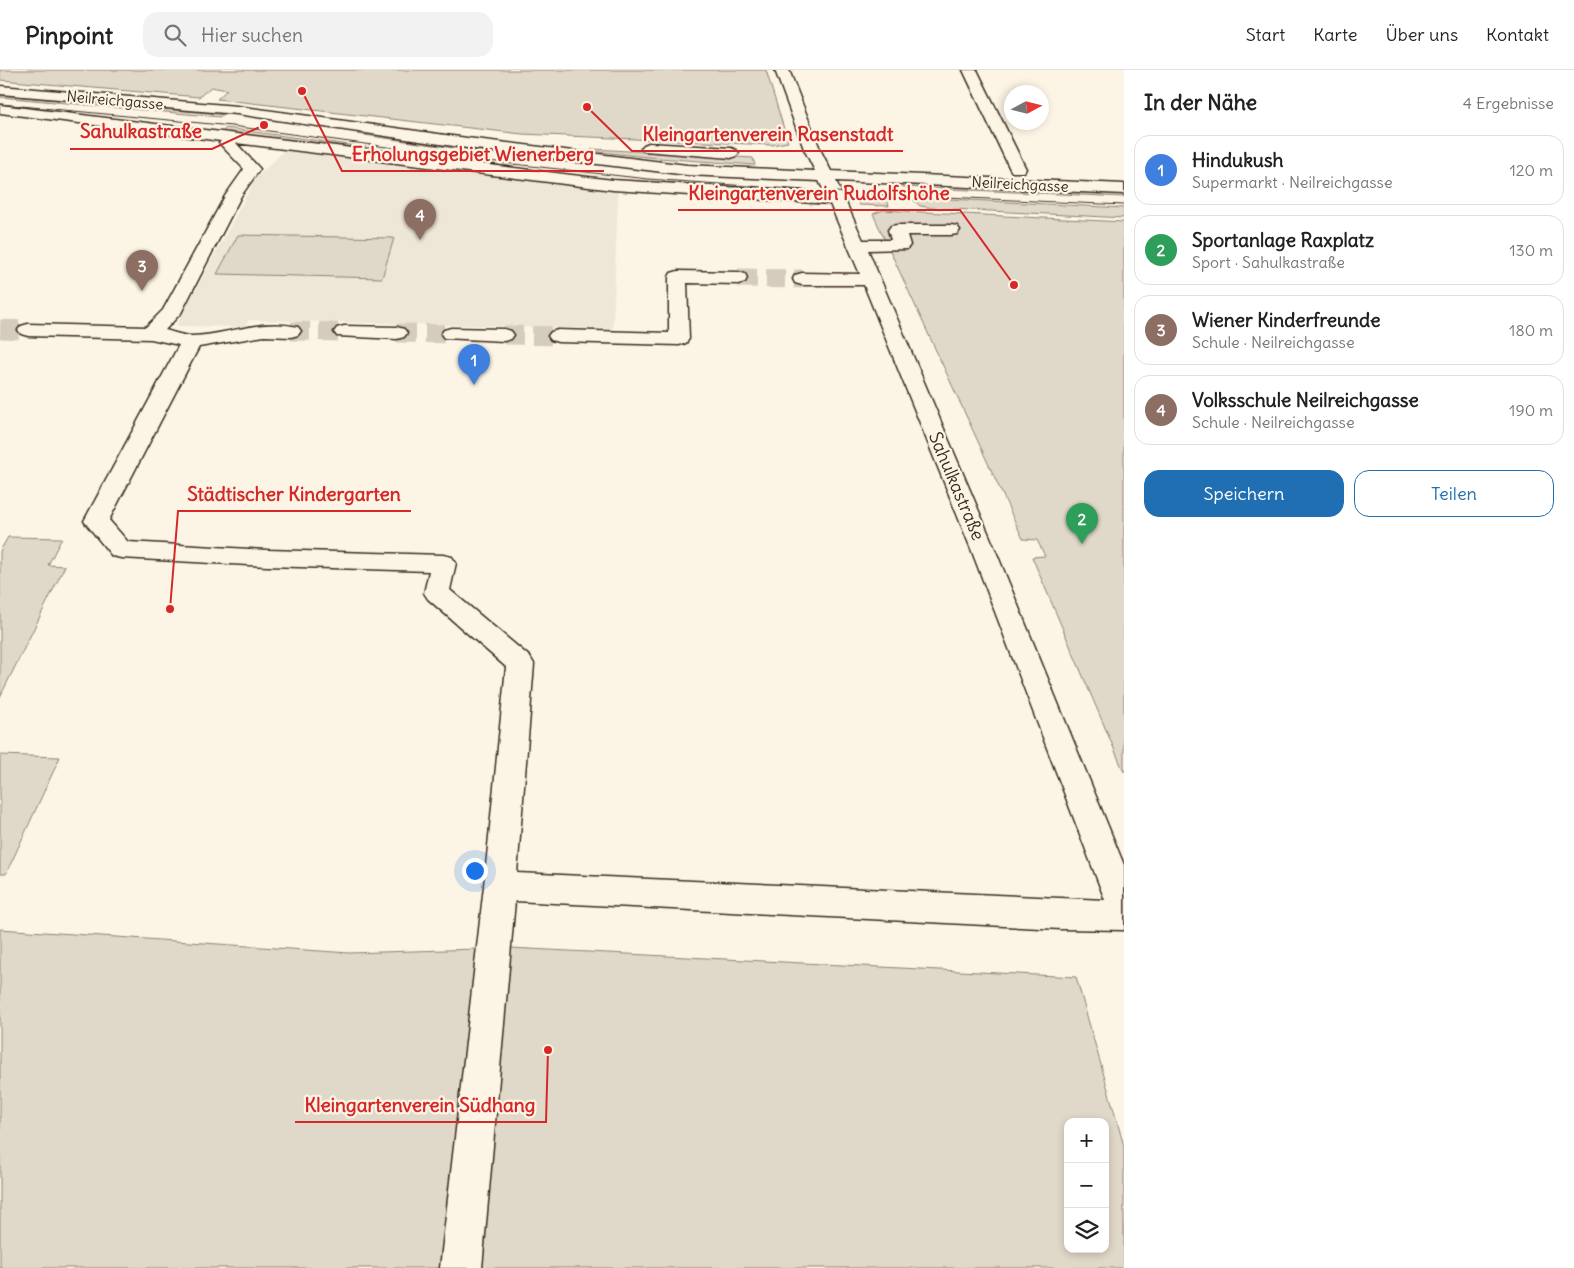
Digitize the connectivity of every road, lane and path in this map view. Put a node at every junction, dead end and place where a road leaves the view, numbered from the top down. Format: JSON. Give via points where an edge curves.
{"nodes":[{"id":1,"x":782,"y":70,"type":"edge"},
{"id":2,"x":970,"y":70,"type":"edge"},
{"id":3,"x":0,"y":90,"type":"edge"},
{"id":4,"x":0,"y":109,"type":"edge"},
{"id":5,"x":233,"y":138,"type":"junction"},
{"id":6,"x":467,"y":143,"type":"junction"},
{"id":7,"x":744,"y":154,"type":"dead end"},
{"id":8,"x":798,"y":157,"type":"dead end"},
{"id":9,"x":816,"y":158,"type":"junction"},
{"id":10,"x":834,"y":160,"type":"dead end"},
{"id":11,"x":958,"y":166,"type":"dead end"},
{"id":12,"x":1018,"y":169,"type":"junction"},
{"id":13,"x":1085,"y":172,"type":"dead end"},
{"id":14,"x":825,"y":176,"type":"junction"},
{"id":15,"x":1124,"y":189,"type":"edge"},
{"id":16,"x":837,"y":199,"type":"junction"},
{"id":17,"x":951,"y":230,"type":"dead end"},
{"id":18,"x":856,"y":245,"type":"junction"},
{"id":19,"x":738,"y":278,"type":"tunnel mouth"},
{"id":20,"x":802,"y":279,"type":"tunnel mouth"},
{"id":21,"x":871,"y":280,"type":"junction"},
{"id":22,"x":28,"y":330,"type":"tunnel mouth"},
{"id":23,"x":290,"y":331,"type":"tunnel mouth"},
{"id":24,"x":344,"y":332,"type":"tunnel mouth"},
{"id":25,"x":151,"y":333,"type":"junction"},
{"id":26,"x":397,"y":333,"type":"tunnel mouth"},
{"id":27,"x":451,"y":334,"type":"tunnel mouth"},
{"id":28,"x":504,"y":335,"type":"tunnel mouth"},
{"id":29,"x":558,"y":336,"type":"tunnel mouth"},
{"id":30,"x":190,"y":342,"type":"junction"},
{"id":31,"x":500,"y":886,"type":"junction"},
{"id":32,"x":1124,"y":906,"type":"edge"},
{"id":33,"x":1124,"y":915,"type":"edge"},
{"id":34,"x":461,"y":1268,"type":"edge"}],
"edges":[{"from":1,"to":9,"type":"street","name":"Sahulkastraße"},
{"from":2,"to":12,"type":"street"},
{"from":3,"to":6,"type":"street","name":"Neilreichgasse","via":[[237,110]]},
{"from":4,"to":5,"type":"street","name":"Neilreichgasse"},
{"from":5,"to":16,"type":"street","name":"Neilreichgasse","via":[[613,185]]},
{"from":5,"to":25,"type":"street","via":[[227,143],[252,169],[233,196],[171,312]]},
{"from":6,"to":7,"type":"street","name":"Neilreichgasse"},
{"from":6,"to":14,"type":"street","name":"Neilreichgasse","via":[[687,170]]},
{"from":8,"to":9,"type":"street"},
{"from":9,"to":10,"type":"street"},
{"from":9,"to":14,"type":"street","name":"Sahulkastraße"},
{"from":11,"to":12,"type":"street","name":"Neilreichgasse"},
{"from":12,"to":13,"type":"street","name":"Neilreichgasse"},
{"from":14,"to":15,"type":"street","name":"Neilreichgasse"},
{"from":14,"to":16,"type":"street","name":"Sahulkastraße"},
{"from":16,"to":18,"type":"street","name":"Sahulkastraße"},
{"from":17,"to":18,"type":"street","via":[[897,230],[901,245]]},
{"from":18,"to":21,"type":"street","name":"Sahulkastraße"},
{"from":19,"to":29,"type":"street","via":[[678,278],[679,339]]},
{"from":20,"to":21,"type":"street"},
{"from":21,"to":32,"type":"street","name":"Sahulkastraße","via":[[983,550]]},
{"from":22,"to":25,"type":"street"},
{"from":23,"to":30,"type":"street","via":[[264,330]]},
{"from":24,"to":26,"type":"street"},
{"from":25,"to":30,"type":"street"},
{"from":27,"to":28,"type":"street"},
{"from":30,"to":31,"type":"street","via":[[96,521],[121,550],[442,563],[437,593],[520,664]]},
{"from":31,"to":33,"type":"street"},
{"from":31,"to":34,"type":"street"}]}
